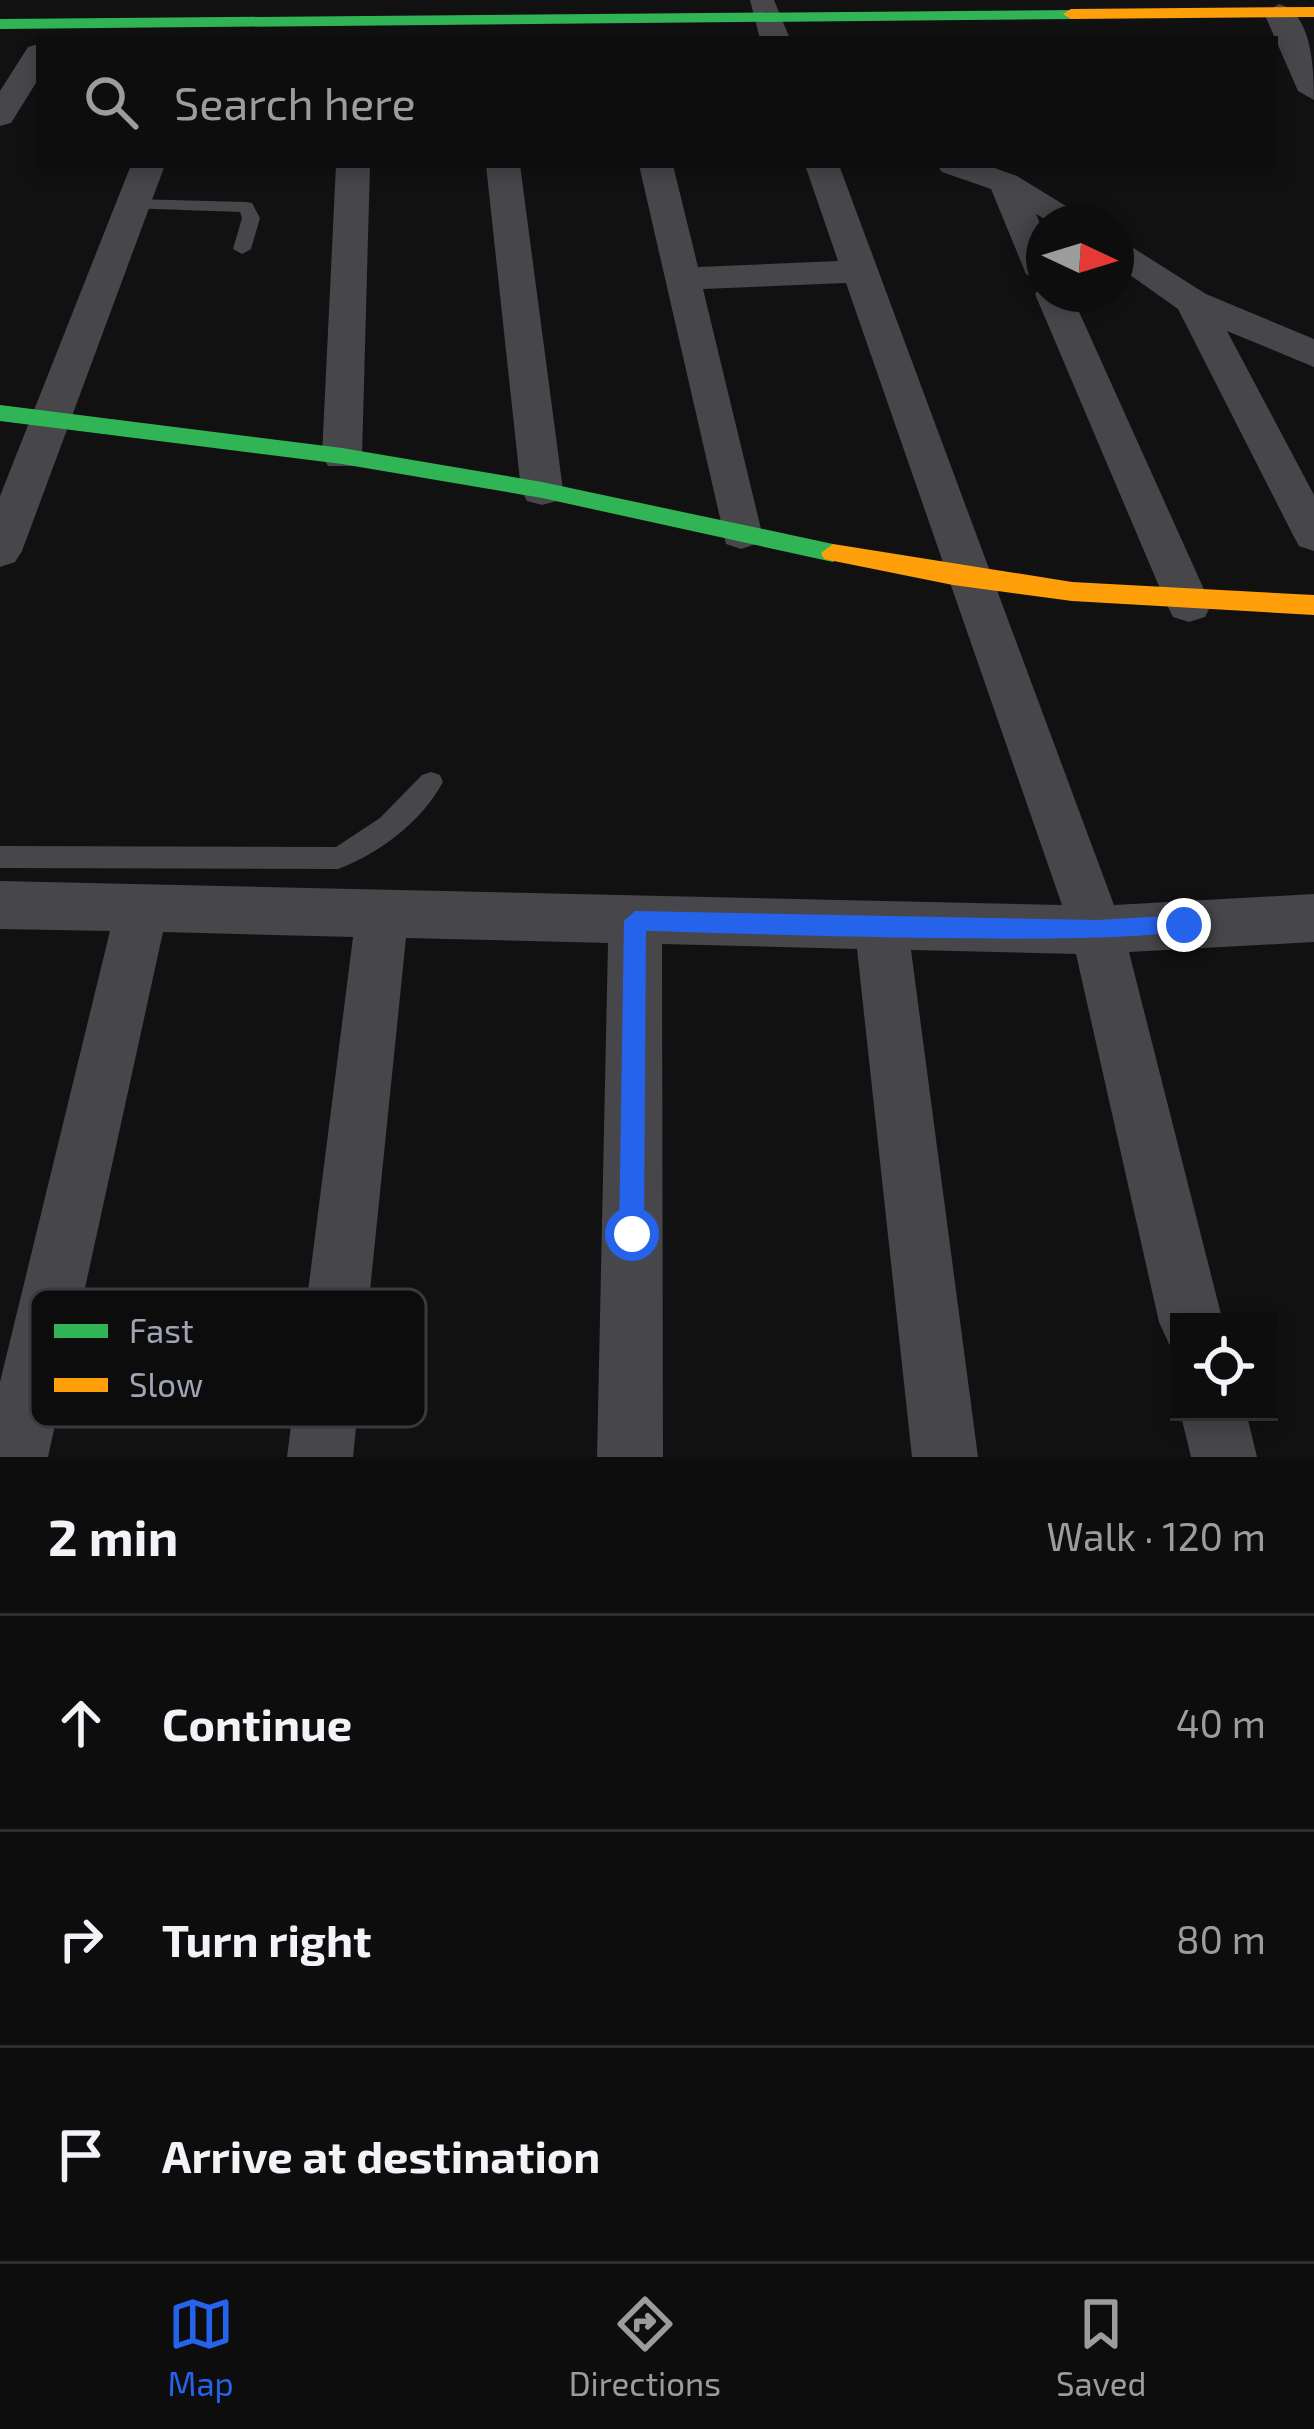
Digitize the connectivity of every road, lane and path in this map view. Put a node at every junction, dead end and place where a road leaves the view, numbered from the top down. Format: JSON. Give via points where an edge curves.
{"nodes":[{"id":1,"x":1132,"y":0,"type":"edge"},
{"id":2,"x":0,"y":10,"type":"edge"},
{"id":3,"x":1314,"y":12,"type":"edge"},
{"id":4,"x":1280,"y":13,"type":"junction"},
{"id":5,"x":769,"y":21,"type":"edge"},
{"id":6,"x":208,"y":23,"type":"edge"},
{"id":7,"x":0,"y":24,"type":"edge"},
{"id":8,"x":53,"y":31,"type":"edge"},
{"id":9,"x":36,"y":56,"type":"edge"},
{"id":10,"x":1314,"y":91,"type":"edge"},
{"id":11,"x":3,"y":104,"type":"edge"},
{"id":12,"x":147,"y":168,"type":"edge"},
{"id":13,"x":353,"y":168,"type":"edge"},
{"id":14,"x":503,"y":168,"type":"edge"},
{"id":15,"x":657,"y":168,"type":"edge"},
{"id":16,"x":823,"y":168,"type":"edge"},
{"id":17,"x":962,"y":168,"type":"edge"},
{"id":18,"x":1004,"y":183,"type":"junction"},
{"id":19,"x":133,"y":203,"type":"junction"},
{"id":20,"x":1042,"y":204,"type":"edge"},
{"id":21,"x":1026,"y":233,"type":"edge"},
{"id":22,"x":242,"y":249,"type":"dead end"},
{"id":23,"x":1134,"y":261,"type":"edge"},
{"id":24,"x":859,"y":271,"type":"junction"},
{"id":25,"x":682,"y":279,"type":"junction"},
{"id":26,"x":1193,"y":302,"type":"junction"},
{"id":27,"x":1061,"y":312,"type":"edge"},
{"id":28,"x":1314,"y":354,"type":"edge"},
{"id":29,"x":0,"y":413,"type":"edge"},
{"id":30,"x":50,"y":419,"type":"junction"},
{"id":31,"x":342,"y":456,"type":"junction"},
{"id":32,"x":542,"y":490,"type":"junction"},
{"id":33,"x":741,"y":533,"type":"junction"},
{"id":34,"x":1314,"y":535,"type":"edge"},
{"id":35,"x":0,"y":551,"type":"edge"},
{"id":36,"x":968,"y":582,"type":"junction"},
{"id":37,"x":1189,"y":605,"type":"junction"},
{"id":38,"x":1314,"y":605,"type":"edge"},
{"id":39,"x":431,"y":782,"type":"dead end"},
{"id":40,"x":0,"y":856,"type":"edge"},
{"id":41,"x":0,"y":905,"type":"edge"},
{"id":42,"x":142,"y":909,"type":"junction"},
{"id":43,"x":382,"y":915,"type":"junction"},
{"id":44,"x":1314,"y":918,"type":"edge"},
{"id":45,"x":635,"y":921,"type":"junction"},
{"id":46,"x":881,"y":926,"type":"junction"},
{"id":47,"x":1097,"y":930,"type":"junction"},
{"id":48,"x":54,"y":1289,"type":"edge"},
{"id":49,"x":339,"y":1289,"type":"edge"},
{"id":50,"x":1190,"y":1313,"type":"edge"},
{"id":51,"x":30,"y":1392,"type":"edge"},
{"id":52,"x":1215,"y":1421,"type":"edge"},
{"id":53,"x":323,"y":1427,"type":"edge"},
{"id":54,"x":15,"y":1457,"type":"edge"},
{"id":55,"x":320,"y":1457,"type":"edge"},
{"id":56,"x":630,"y":1457,"type":"edge"},
{"id":57,"x":945,"y":1457,"type":"edge"},
{"id":58,"x":1224,"y":1457,"type":"edge"}],
"edges":[{"from":1,"to":5,"type":"main road"},
{"from":2,"to":6,"type":"main road"},
{"from":3,"to":4,"type":"main road"},
{"from":4,"to":5,"type":"main road"},
{"from":4,"to":10,"type":"street"},
{"from":5,"to":6,"type":"main road"},
{"from":6,"to":8,"type":"main road"},
{"from":7,"to":8,"type":"main road"},
{"from":9,"to":11,"type":"street"},
{"from":12,"to":19,"type":"street"},
{"from":13,"to":31,"type":"street"},
{"from":14,"to":32,"type":"street"},
{"from":15,"to":25,"type":"street"},
{"from":16,"to":24,"type":"street"},
{"from":17,"to":18,"type":"street"},
{"from":18,"to":20,"type":"street"},
{"from":18,"to":21,"type":"street"},
{"from":19,"to":22,"type":"lane","via":[[246,207],[251,218]]},
{"from":19,"to":30,"type":"street"},
{"from":23,"to":26,"type":"street"},
{"from":24,"to":25,"type":"street"},
{"from":24,"to":36,"type":"street"},
{"from":25,"to":33,"type":"street"},
{"from":26,"to":28,"type":"street"},
{"from":26,"to":34,"type":"street"},
{"from":27,"to":37,"type":"street"},
{"from":29,"to":30,"type":"main road"},
{"from":30,"to":31,"type":"main road"},
{"from":30,"to":35,"type":"street"},
{"from":31,"to":32,"type":"main road"},
{"from":32,"to":33,"type":"main road"},
{"from":33,"to":36,"type":"main road"},
{"from":36,"to":37,"type":"main road"},
{"from":36,"to":47,"type":"street"},
{"from":37,"to":38,"type":"main road"},
{"from":39,"to":40,"type":"lane","via":[[382,834],[338,858]]},
{"from":41,"to":42,"type":"street"},
{"from":42,"to":43,"type":"street"},
{"from":42,"to":48,"type":"street"},
{"from":43,"to":45,"type":"street"},
{"from":43,"to":49,"type":"street"},
{"from":44,"to":47,"type":"street"},
{"from":45,"to":46,"type":"street"},
{"from":45,"to":56,"type":"street"},
{"from":46,"to":47,"type":"street"},
{"from":46,"to":57,"type":"street"},
{"from":47,"to":50,"type":"street"},
{"from":51,"to":54,"type":"street"},
{"from":52,"to":58,"type":"street"},
{"from":53,"to":55,"type":"street"}]}
